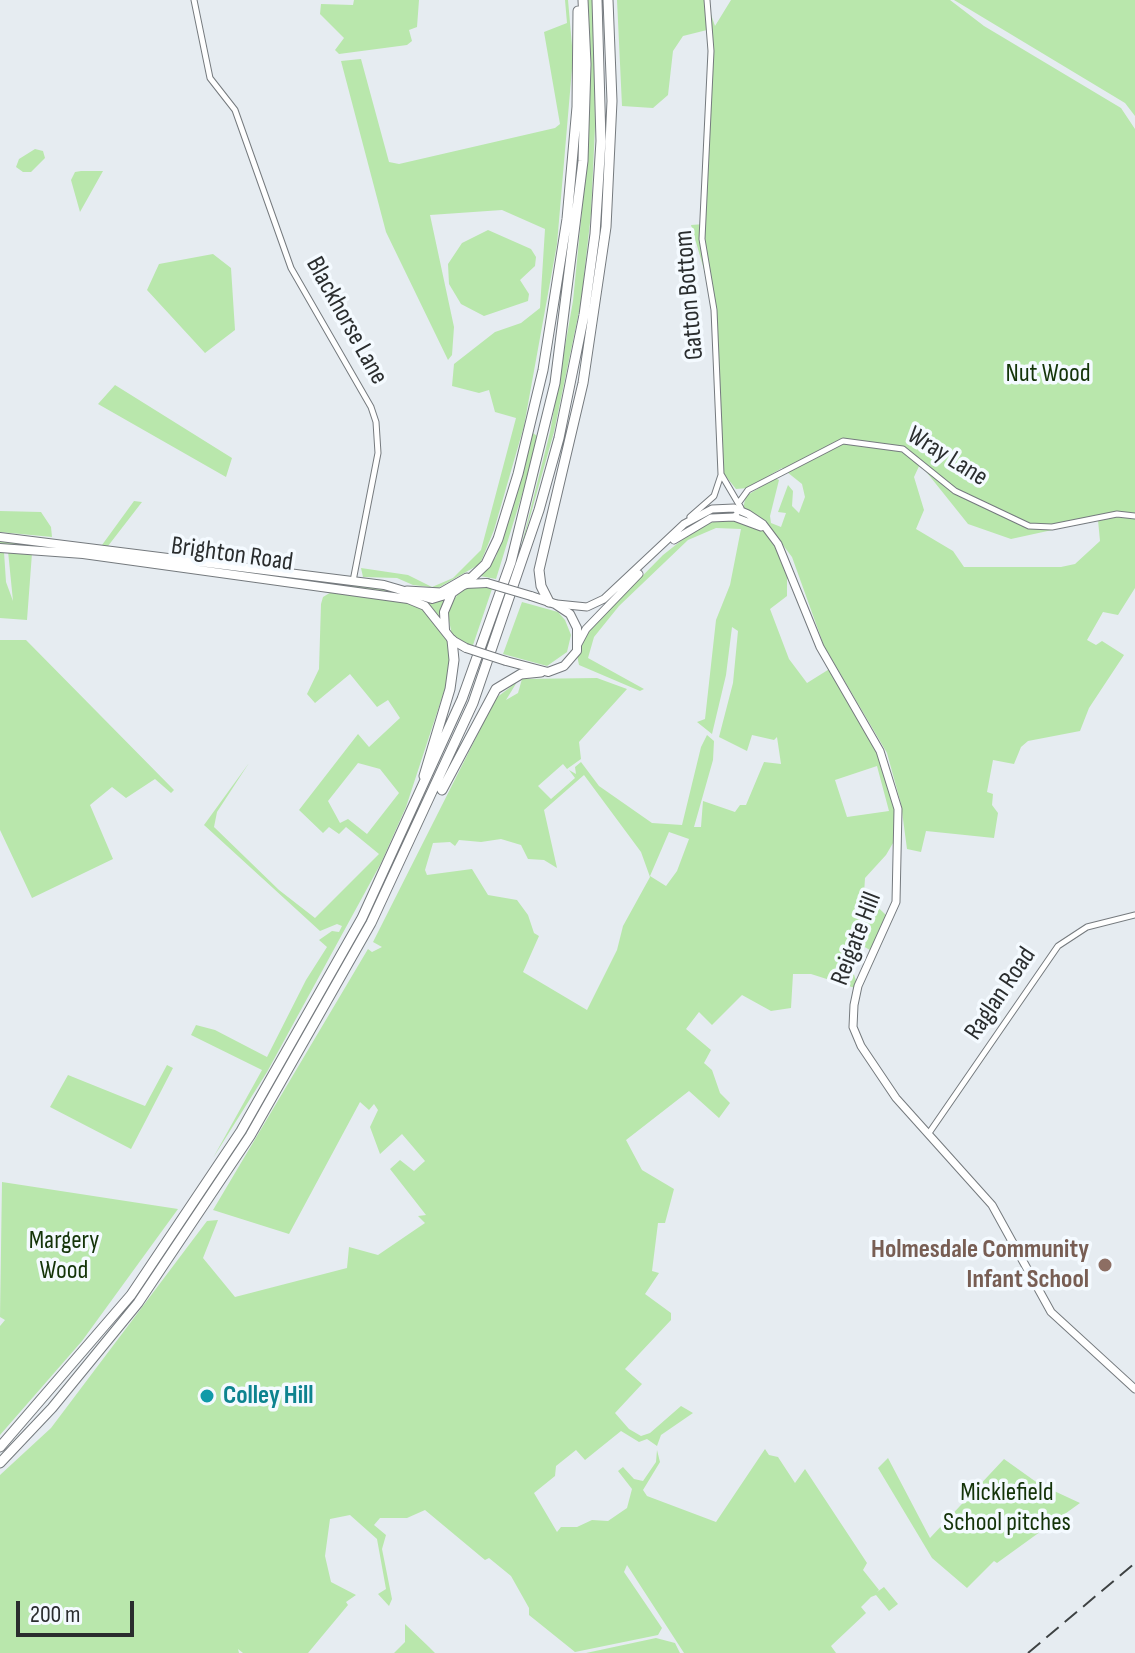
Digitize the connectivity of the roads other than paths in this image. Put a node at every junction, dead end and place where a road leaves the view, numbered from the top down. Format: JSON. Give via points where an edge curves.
{"nodes":[{"id":1,"x":194,"y":0,"type":"edge"},
{"id":2,"x":581,"y":0,"type":"edge"},
{"id":3,"x":597,"y":0,"type":"edge"},
{"id":4,"x":608,"y":0,"type":"edge"},
{"id":5,"x":707,"y":0,"type":"edge"},
{"id":6,"x":721,"y":474,"type":"junction"},
{"id":7,"x":730,"y":491,"type":"junction"},
{"id":8,"x":746,"y":492,"type":"junction"},
{"id":9,"x":714,"y":496,"type":"junction"},
{"id":10,"x":738,"y":510,"type":"junction"},
{"id":11,"x":1135,"y":516,"type":"edge"},
{"id":12,"x":0,"y":537,"type":"edge"},
{"id":13,"x":0,"y":548,"type":"edge"},
{"id":14,"x":480,"y":571,"type":"junction"},
{"id":15,"x":628,"y":578,"type":"junction"},
{"id":16,"x":353,"y":582,"type":"junction"},
{"id":17,"x":465,"y":584,"type":"junction"},
{"id":18,"x":407,"y":591,"type":"junction"},
{"id":19,"x":452,"y":593,"type":"junction"},
{"id":20,"x":552,"y":603,"type":"junction"},
{"id":21,"x":445,"y":631,"type":"junction"},
{"id":22,"x":452,"y":640,"type":"junction"},
{"id":23,"x":578,"y":644,"type":"junction"},
{"id":24,"x":541,"y":672,"type":"junction"},
{"id":25,"x":416,"y":820,"type":"junction"},
{"id":26,"x":1135,"y":915,"type":"edge"},
{"id":27,"x":929,"y":1133,"type":"junction"},
{"id":28,"x":1135,"y":1389,"type":"edge"},
{"id":29,"x":0,"y":1447,"type":"edge"},
{"id":30,"x":0,"y":1463,"type":"edge"}],
"edges":[{"from":1,"to":16,"type":"street","name":"Blackhorse Lane","via":[[210,78],[235,110],[291,268],[376,422],[378,453]]},
{"from":2,"to":14,"type":"highway","via":[[572,165],[556,305],[518,474],[495,547]]},
{"from":2,"to":25,"type":"highway","via":[[586,64],[583,161],[566,318],[544,434],[483,647]]},
{"from":3,"to":25,"type":"highway","via":[[602,102],[595,234],[571,386],[510,604],[473,703]]},
{"from":4,"to":20,"type":"highway","via":[[612,114],[606,227],[583,383],[539,570],[541,586]]},
{"from":5,"to":6,"type":"street","name":"Gatton Bottom","via":[[711,51],[702,239],[714,310]]},
{"from":6,"to":7,"type":"street","name":"Gatton Bottom"},
{"from":6,"to":9,"type":"street"},
{"from":7,"to":8,"type":"street"},
{"from":7,"to":9,"type":"street"},
{"from":7,"to":10,"type":"street","name":"Gatton Bottom"},
{"from":8,"to":10,"type":"street","name":"Wray Lane"},
{"from":8,"to":11,"type":"street","name":"Wray Lane","via":[[817,457],[837,441],[889,445],[910,453],[965,495],[1029,526]]},
{"from":9,"to":15,"type":"street"},
{"from":10,"to":15,"type":"main road","via":[[720,508],[698,515]]},
{"from":10,"to":23,"type":"main road","via":[[685,531],[597,618]]},
{"from":10,"to":27,"type":"main road","name":"Reigate Hill","via":[[766,529],[790,569],[820,647],[867,725],[892,783],[900,831],[897,894],[858,986],[853,1027],[872,1065]]},
{"from":12,"to":16,"type":"highway","name":"Brighton Road"},
{"from":13,"to":21,"type":"highway","name":"Brighton Road","via":[[83,554],[399,598],[425,606]]},
{"from":14,"to":17,"type":"highway"},
{"from":14,"to":18,"type":"highway","via":[[441,593]]},
{"from":15,"to":20,"type":"main road","via":[[598,603]]},
{"from":16,"to":18,"type":"highway","name":"Brighton Road"},
{"from":17,"to":19,"type":"highway"},
{"from":17,"to":20,"type":"highway","bridge":true,"via":[[487,583]]},
{"from":18,"to":19,"type":"highway","name":"Brighton Road","via":[[432,599]]},
{"from":19,"to":21,"type":"highway","via":[[444,612]]},
{"from":20,"to":23,"type":"highway","via":[[573,618]]},
{"from":21,"to":22,"type":"highway","name":"Brighton Road"},
{"from":22,"to":24,"type":"highway","bridge":true},
{"from":22,"to":25,"type":"highway","via":[[450,689]]},
{"from":23,"to":24,"type":"highway","via":[[564,666]]},
{"from":24,"to":25,"type":"highway","via":[[521,674],[496,689],[437,799]]},
{"from":25,"to":29,"type":"highway","via":[[322,992],[201,1193],[108,1323]]},
{"from":25,"to":30,"type":"highway","via":[[311,1033],[211,1198],[113,1335]]},
{"from":26,"to":27,"type":"street","name":"Raglan Road","via":[[1087,927],[1058,946]]},
{"from":27,"to":28,"type":"main road","name":"Reigate Hill","via":[[992,1205],[1051,1312]]}]}
